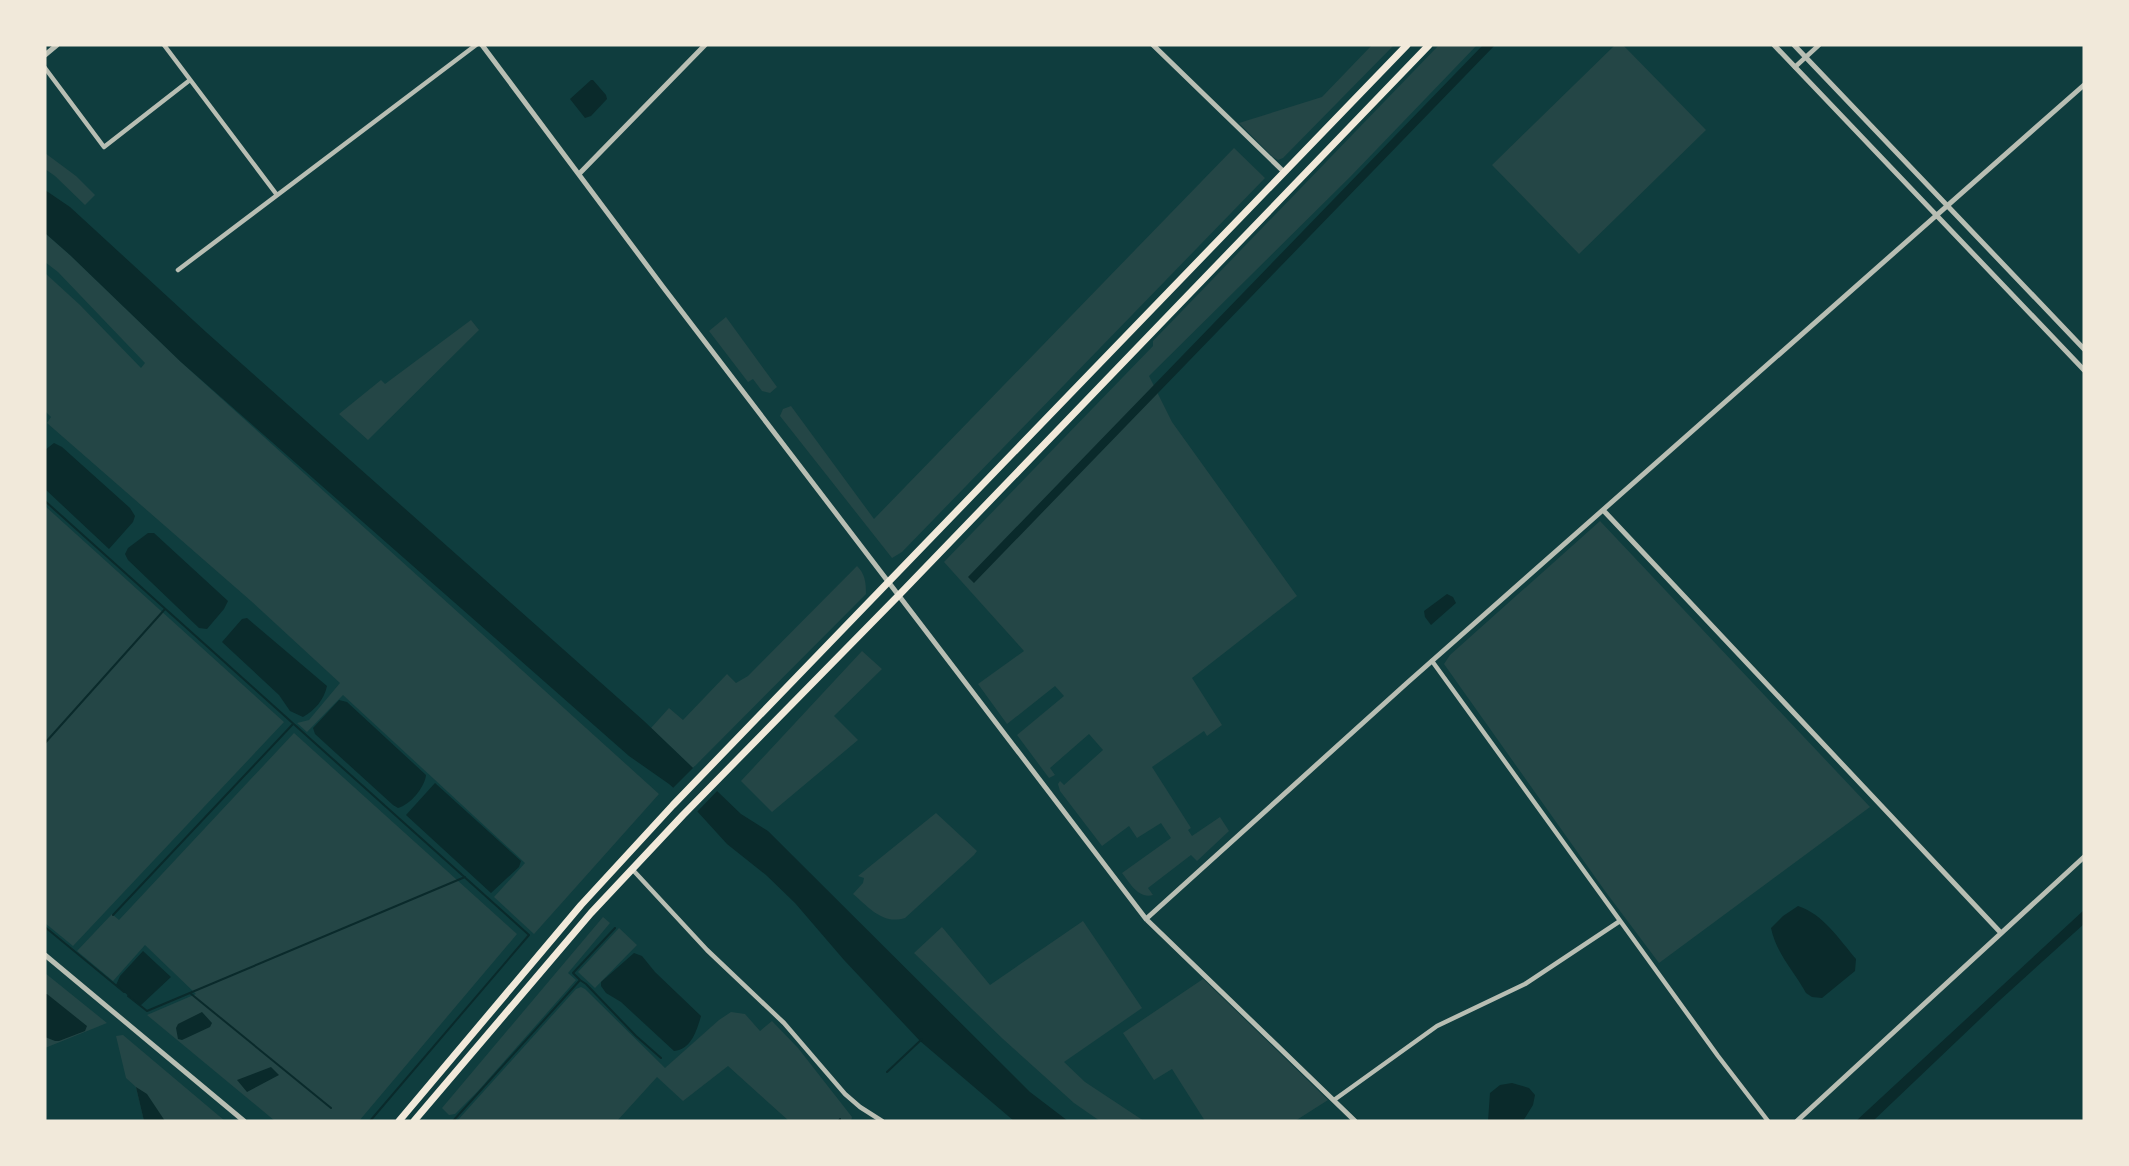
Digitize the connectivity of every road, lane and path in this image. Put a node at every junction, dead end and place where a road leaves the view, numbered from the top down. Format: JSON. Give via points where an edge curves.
{"nodes":[{"id":1,"x":57,"y":45,"type":"edge"},
{"id":2,"x":164,"y":45,"type":"edge"},
{"id":3,"x":476,"y":45,"type":"edge"},
{"id":4,"x":482,"y":45,"type":"edge"},
{"id":5,"x":705,"y":45,"type":"edge"},
{"id":6,"x":1153,"y":45,"type":"edge"},
{"id":7,"x":1407,"y":45,"type":"edge"},
{"id":8,"x":1429,"y":45,"type":"edge"},
{"id":9,"x":1774,"y":45,"type":"edge"},
{"id":10,"x":1794,"y":45,"type":"edge"},
{"id":11,"x":1819,"y":45,"type":"edge"},
{"id":12,"x":45,"y":54,"type":"edge"},
{"id":13,"x":1806,"y":57,"type":"junction"},
{"id":14,"x":1796,"y":67,"type":"junction"},
{"id":15,"x":45,"y":68,"type":"edge"},
{"id":16,"x":190,"y":80,"type":"junction"},
{"id":17,"x":2084,"y":85,"type":"edge"},
{"id":18,"x":1284,"y":172,"type":"junction"},
{"id":19,"x":579,"y":174,"type":"junction"},
{"id":20,"x":277,"y":195,"type":"junction"},
{"id":21,"x":1948,"y":206,"type":"junction"},
{"id":22,"x":1937,"y":215,"type":"junction"},
{"id":23,"x":178,"y":270,"type":"dead end"},
{"id":24,"x":2084,"y":349,"type":"edge"},
{"id":25,"x":2084,"y":370,"type":"edge"},
{"id":26,"x":1603,"y":510,"type":"junction"},
{"id":27,"x":889,"y":581,"type":"junction"},
{"id":28,"x":899,"y":595,"type":"junction"},
{"id":29,"x":1432,"y":661,"type":"junction"},
{"id":30,"x":2084,"y":856,"type":"edge"},
{"id":31,"x":632,"y":869,"type":"junction"},
{"id":32,"x":1146,"y":919,"type":"junction"},
{"id":33,"x":1620,"y":921,"type":"junction"},
{"id":34,"x":2001,"y":933,"type":"junction"},
{"id":35,"x":45,"y":955,"type":"edge"},
{"id":36,"x":1334,"y":1100,"type":"junction"},
{"id":37,"x":244,"y":1121,"type":"edge"},
{"id":38,"x":399,"y":1121,"type":"edge"},
{"id":39,"x":414,"y":1121,"type":"edge"},
{"id":40,"x":882,"y":1121,"type":"edge"},
{"id":41,"x":1355,"y":1121,"type":"edge"},
{"id":42,"x":1768,"y":1121,"type":"edge"},
{"id":43,"x":1797,"y":1121,"type":"edge"}],
"edges":[{"from":1,"to":12,"type":"street"},
{"from":2,"to":16,"type":"street"},
{"from":3,"to":20,"type":"street"},
{"from":4,"to":19,"type":"street"},
{"from":5,"to":19,"type":"street"},
{"from":6,"to":18,"type":"street"},
{"from":7,"to":18,"type":"main road"},
{"from":8,"to":28,"type":"main road"},
{"from":9,"to":14,"type":"street"},
{"from":10,"to":13,"type":"street"},
{"from":11,"to":13,"type":"street"},
{"from":13,"to":14,"type":"street"},
{"from":13,"to":21,"type":"street"},
{"from":14,"to":22,"type":"street"},
{"from":15,"to":16,"type":"street","via":[[104,147]]},
{"from":16,"to":20,"type":"street"},
{"from":17,"to":21,"type":"street"},
{"from":18,"to":27,"type":"main road"},
{"from":19,"to":27,"type":"street"},
{"from":20,"to":23,"type":"street"},
{"from":21,"to":22,"type":"street"},
{"from":21,"to":24,"type":"street"},
{"from":22,"to":25,"type":"street"},
{"from":22,"to":26,"type":"street"},
{"from":26,"to":29,"type":"street"},
{"from":26,"to":34,"type":"street"},
{"from":27,"to":28,"type":"street"},
{"from":27,"to":38,"type":"main road","via":[[581,905]]},
{"from":28,"to":31,"type":"main road"},
{"from":28,"to":32,"type":"street"},
{"from":29,"to":32,"type":"street"},
{"from":29,"to":33,"type":"street"},
{"from":30,"to":34,"type":"street"},
{"from":31,"to":39,"type":"main road"},
{"from":31,"to":40,"type":"street","via":[[707,950],[784,1023],[845,1094]]},
{"from":32,"to":36,"type":"street"},
{"from":33,"to":36,"type":"street","via":[[1525,984],[1437,1026]]},
{"from":33,"to":42,"type":"street"},
{"from":34,"to":43,"type":"street"},
{"from":35,"to":37,"type":"street"},
{"from":36,"to":41,"type":"street"}]}
